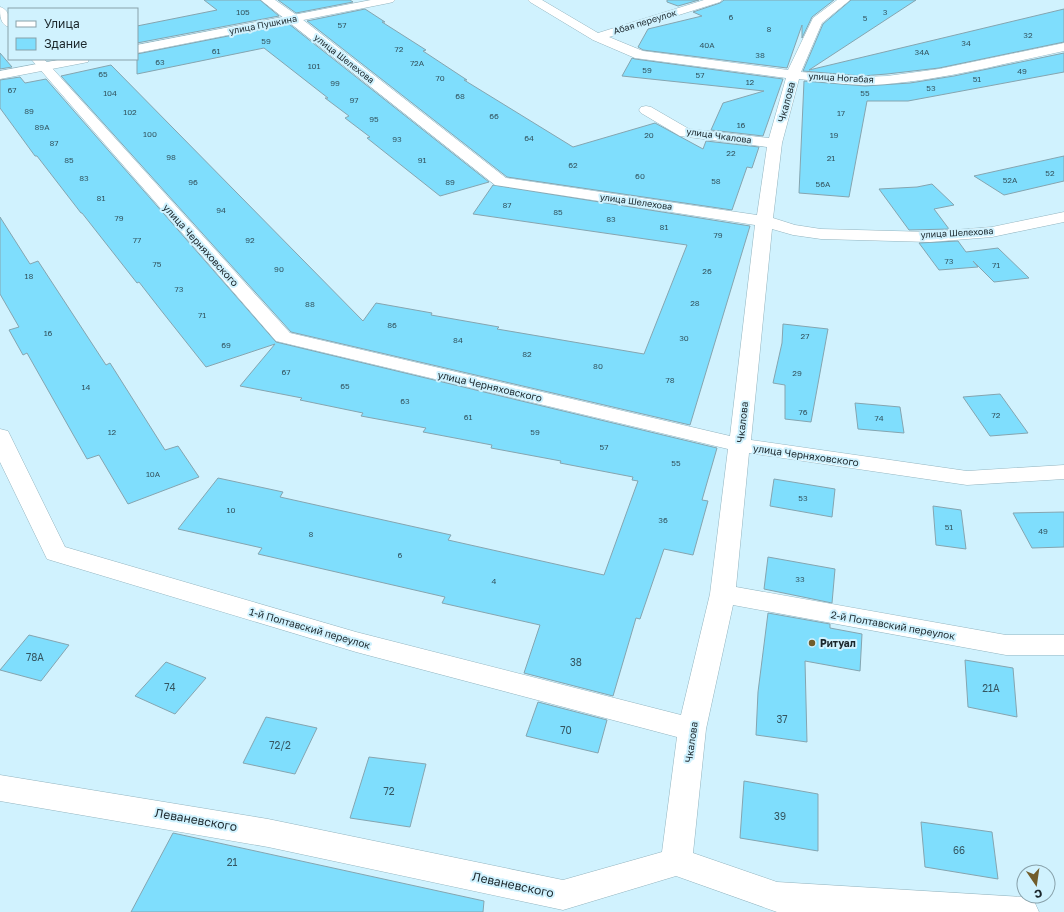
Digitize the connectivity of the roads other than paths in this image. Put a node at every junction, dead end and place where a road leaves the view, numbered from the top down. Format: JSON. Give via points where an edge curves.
{"nodes":[{"id":1,"x":267,"y":0,"type":"edge"},
{"id":2,"x":389,"y":0,"type":"edge"},
{"id":3,"x":534,"y":0,"type":"edge"},
{"id":4,"x":716,"y":0,"type":"edge"},
{"id":5,"x":844,"y":0,"type":"edge"},
{"id":6,"x":0,"y":11,"type":"edge"},
{"id":7,"x":294,"y":19,"type":"junction"},
{"id":8,"x":8,"y":22,"type":"edge"},
{"id":9,"x":597,"y":37,"type":"junction"},
{"id":10,"x":1064,"y":47,"type":"edge"},
{"id":11,"x":138,"y":49,"type":"edge"},
{"id":12,"x":72,"y":60,"type":"edge"},
{"id":13,"x":40,"y":63,"type":"edge"},
{"id":14,"x":0,"y":75,"type":"edge"},
{"id":15,"x":793,"y":76,"type":"junction"},
{"id":16,"x":646,"y":110,"type":"dead end"},
{"id":17,"x":775,"y":143,"type":"junction"},
{"id":18,"x":1064,"y":217,"type":"edge"},
{"id":19,"x":764,"y":220,"type":"junction"},
{"id":20,"x":0,"y":436,"type":"edge"},
{"id":21,"x":740,"y":445,"type":"junction"},
{"id":22,"x":1064,"y":472,"type":"edge"},
{"id":23,"x":723,"y":594,"type":"junction"},
{"id":24,"x":1064,"y":645,"type":"edge"},
{"id":25,"x":692,"y":729,"type":"junction"},
{"id":26,"x":0,"y":788,"type":"edge"},
{"id":27,"x":676,"y":862,"type":"junction"},
{"id":28,"x":1023,"y":912,"type":"edge"}],
"edges":[{"from":1,"to":7,"type":"street","name":"улица Шелехова"},
{"from":2,"to":7,"type":"street","name":"улица Пушкина"},
{"from":3,"to":9,"type":"street","name":"улица Ногабая"},
{"from":4,"to":9,"type":"street","name":"Абая переулок"},
{"from":5,"to":15,"type":"street","name":"Чкалова","via":[[816,21]]},
{"from":6,"to":8,"type":"street"},
{"from":7,"to":11,"type":"street","name":"улица Пушкина"},
{"from":7,"to":19,"type":"street","name":"улица Шелехова","via":[[501,182]]},
{"from":9,"to":15,"type":"street","name":"улица Ногабая","via":[[640,55]]},
{"from":10,"to":15,"type":"street","name":"улица Ногабая","via":[[939,73],[888,80],[862,81]]},
{"from":12,"to":13,"type":"street"},
{"from":13,"to":14,"type":"street"},
{"from":13,"to":21,"type":"street","name":"улица Черняховского","via":[[283,337]]},
{"from":15,"to":17,"type":"street","name":"Чкалова"},
{"from":16,"to":17,"type":"street","name":"улица Чкалова","via":[[685,133]]},
{"from":17,"to":19,"type":"street","name":"Чкалова"},
{"from":18,"to":19,"type":"street","name":"улица Шелехова","via":[[992,232],[930,236],[821,234],[793,230]]},
{"from":19,"to":21,"type":"street","name":"Чкалова"},
{"from":20,"to":25,"type":"street","name":"1-й Полтавский переулок","via":[[56,553],[356,642]]},
{"from":21,"to":22,"type":"street","name":"улица Черняховского","via":[[968,478]]},
{"from":21,"to":23,"type":"street","name":"Чкалова"},
{"from":23,"to":24,"type":"street","name":"2-й Полтавский переулок","via":[[1006,645]]},
{"from":23,"to":25,"type":"street","name":"Чкалова"},
{"from":25,"to":27,"type":"street","name":"Чкалова"},
{"from":26,"to":27,"type":"street","name":"Леваневского","via":[[268,833],[563,895]]},
{"from":27,"to":28,"type":"street","via":[[777,897]]}]}
